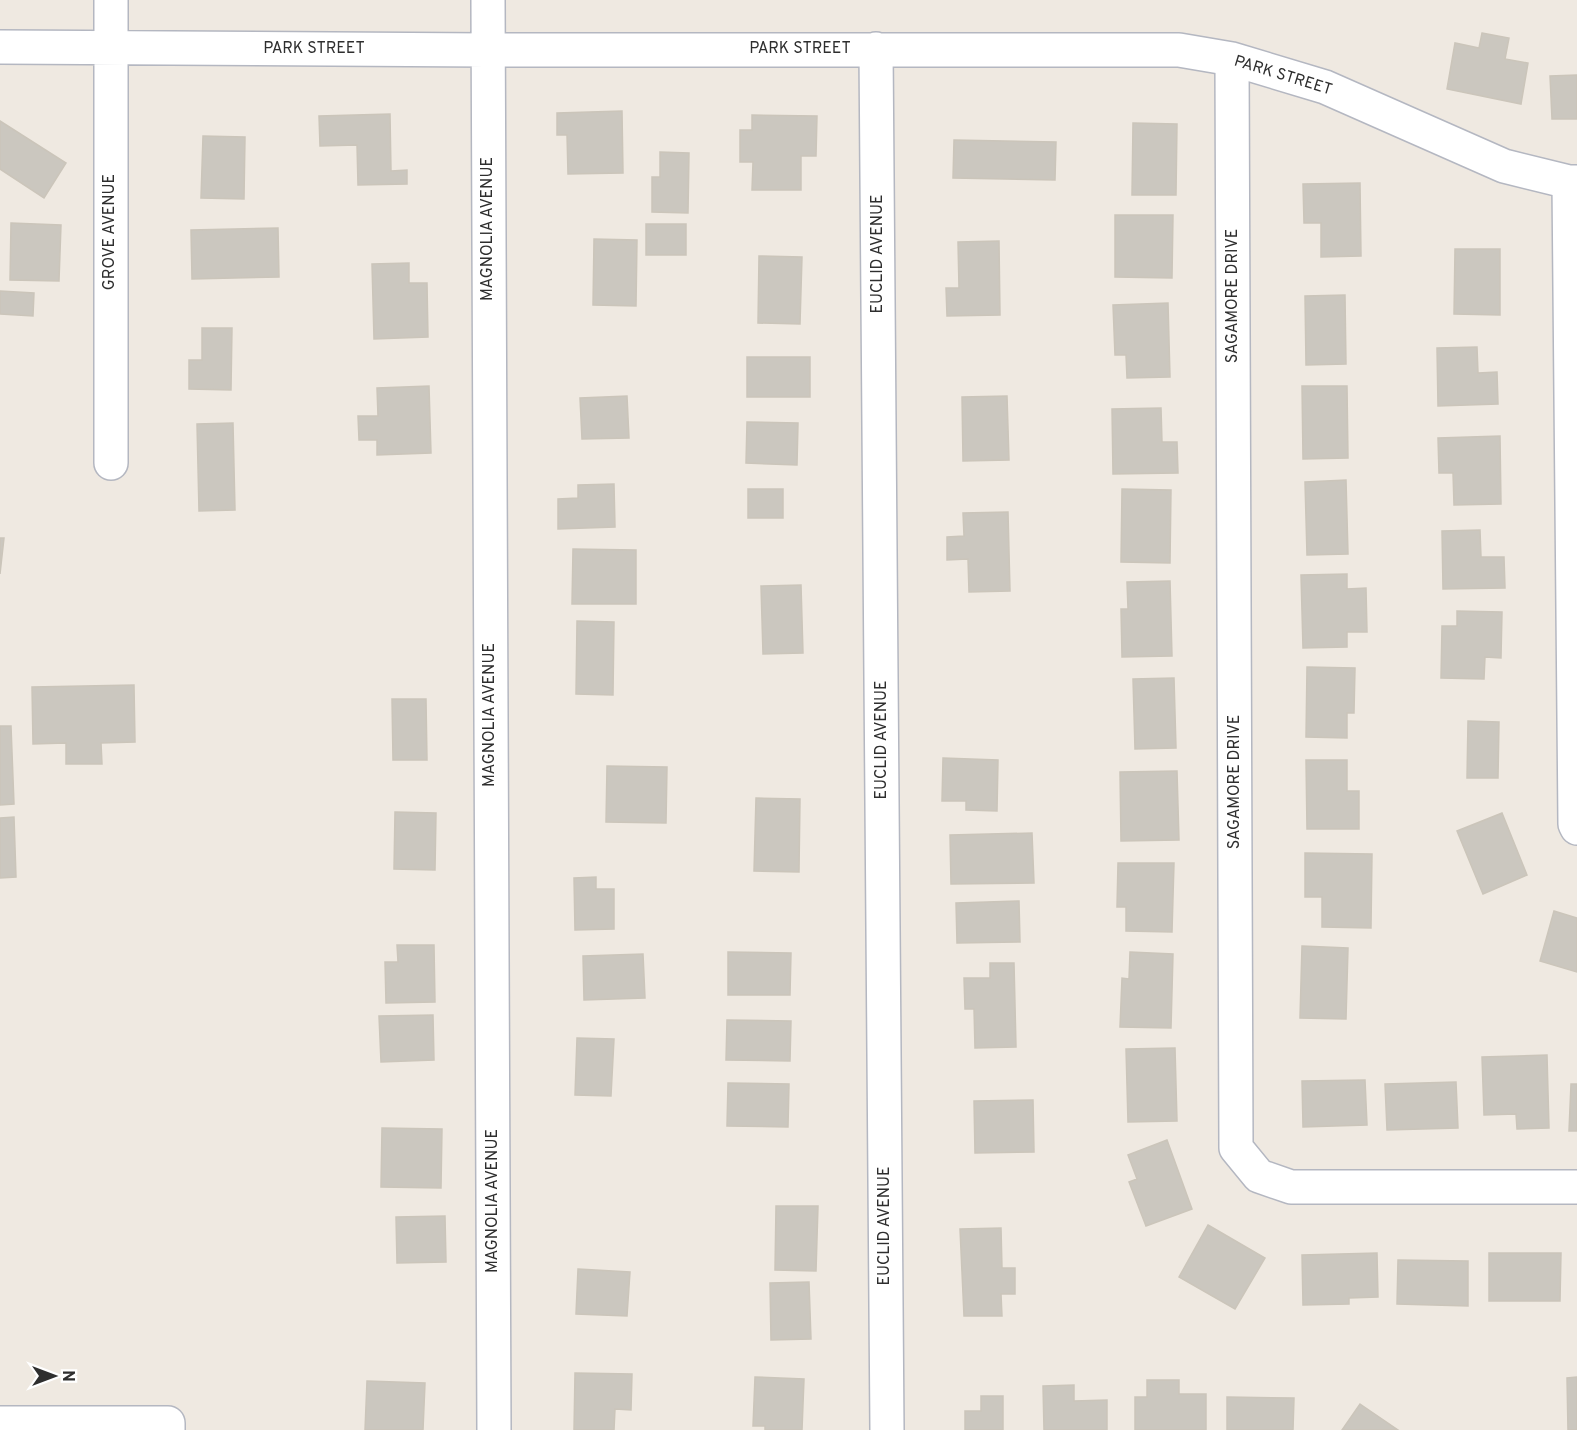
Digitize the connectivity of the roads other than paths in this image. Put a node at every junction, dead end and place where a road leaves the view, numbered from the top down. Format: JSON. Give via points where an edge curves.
{"nodes":[{"id":1,"x":111,"y":0,"type":"edge"},
{"id":2,"x":488,"y":0,"type":"edge"},
{"id":3,"x":0,"y":46,"type":"edge"},
{"id":4,"x":110,"y":48,"type":"junction"},
{"id":5,"x":876,"y":49,"type":"junction"},
{"id":6,"x":487,"y":50,"type":"junction"},
{"id":7,"x":1232,"y":60,"type":"junction"},
{"id":8,"x":1573,"y":182,"type":"edge"},
{"id":9,"x":111,"y":463,"type":"dead end"},
{"id":10,"x":1577,"y":828,"type":"edge"},
{"id":11,"x":1577,"y":1187,"type":"edge"},
{"id":12,"x":0,"y":1423,"type":"edge"},
{"id":13,"x":168,"y":1430,"type":"edge"},
{"id":14,"x":494,"y":1430,"type":"edge"},
{"id":15,"x":887,"y":1430,"type":"edge"}],
"edges":[{"from":1,"to":4,"type":"street","name":"GROVE AVENUE"},
{"from":2,"to":6,"type":"street","name":"MAGNOLIA AVENUE"},
{"from":3,"to":4,"type":"street","name":"PARK STREET"},
{"from":4,"to":6,"type":"street","name":"PARK STREET"},
{"from":4,"to":9,"type":"street","name":"GROVE AVENUE"},
{"from":5,"to":6,"type":"street","name":"PARK STREET"},
{"from":5,"to":7,"type":"street","name":"PARK STREET","via":[[1179,50]]},
{"from":5,"to":15,"type":"street","name":"EUCLID AVENUE"},
{"from":6,"to":14,"type":"street","name":"MAGNOLIA AVENUE"},
{"from":7,"to":8,"type":"street","name":"PARK STREET","via":[[1325,87],[1503,166]]},
{"from":7,"to":11,"type":"street","name":"SAGAMORE DRIVE","via":[[1236,1149],[1259,1176],[1291,1187]]},
{"from":8,"to":10,"type":"street"},
{"from":12,"to":13,"type":"street","via":[[168,1423]]}]}
